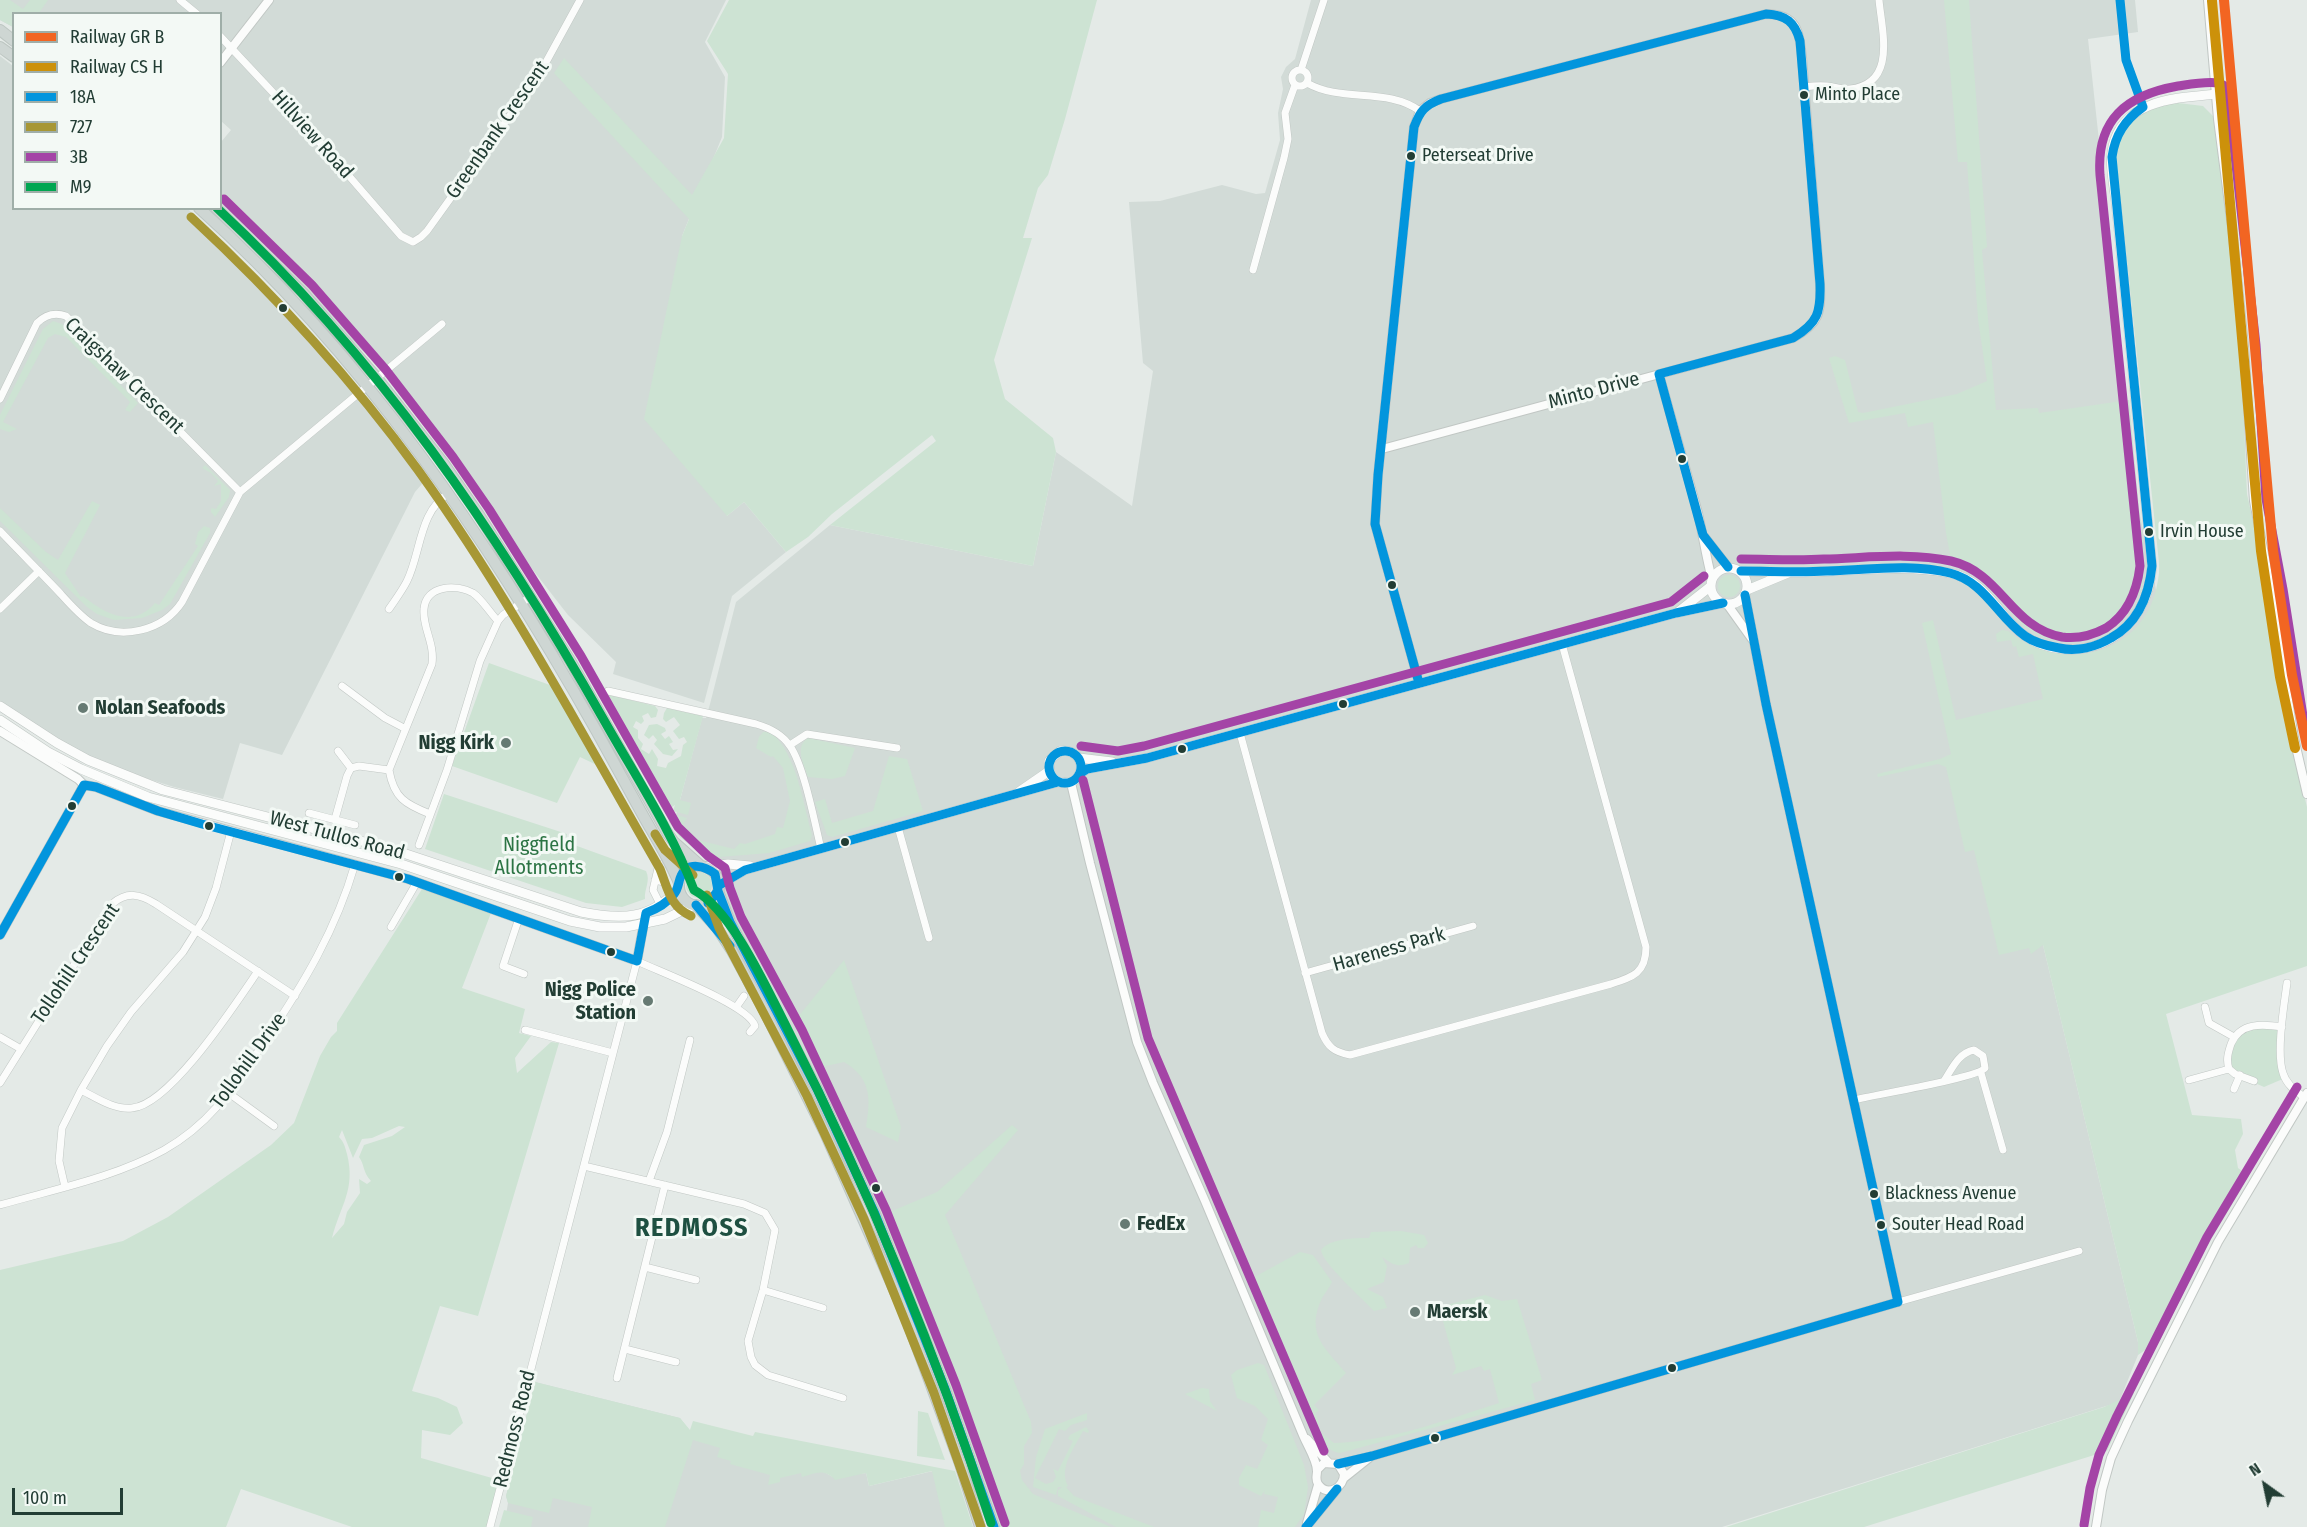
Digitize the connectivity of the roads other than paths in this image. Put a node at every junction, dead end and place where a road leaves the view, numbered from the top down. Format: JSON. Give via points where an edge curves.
{"nodes":[{"id":1,"x":180,"y":0,"type":"edge"},
{"id":2,"x":269,"y":0,"type":"edge"},
{"id":3,"x":580,"y":0,"type":"edge"},
{"id":4,"x":1324,"y":0,"type":"edge"},
{"id":5,"x":1880,"y":0,"type":"edge"},
{"id":6,"x":2120,"y":0,"type":"edge"},
{"id":7,"x":2208,"y":0,"type":"edge"},
{"id":8,"x":194,"y":12,"type":"edge"},
{"id":9,"x":0,"y":30,"type":"edge"},
{"id":10,"x":222,"y":38,"type":"edge"},
{"id":11,"x":12,"y":39,"type":"edge"},
{"id":12,"x":233,"y":48,"type":"junction"},
{"id":13,"x":222,"y":61,"type":"edge"},
{"id":14,"x":1301,"y":70,"type":"junction"},
{"id":15,"x":1307,"y":83,"type":"junction"},
{"id":16,"x":1295,"y":85,"type":"junction"},
{"id":17,"x":1804,"y":87,"type":"junction"},
{"id":18,"x":2216,"y":94,"type":"junction"},
{"id":19,"x":2144,"y":107,"type":"junction"},
{"id":20,"x":1420,"y":111,"type":"junction"},
{"id":21,"x":201,"y":210,"type":"edge"},
{"id":22,"x":218,"y":210,"type":"edge"},
{"id":23,"x":401,"y":236,"type":"joint"},
{"id":24,"x":1253,"y":270,"type":"dead end"},
{"id":25,"x":442,"y":324,"type":"dead end"},
{"id":26,"x":1659,"y":374,"type":"junction"},
{"id":27,"x":372,"y":382,"type":"junction"},
{"id":28,"x":0,"y":399,"type":"edge"},
{"id":29,"x":1382,"y":449,"type":"junction"},
{"id":30,"x":240,"y":492,"type":"junction"},
{"id":31,"x":449,"y":493,"type":"junction"},
{"id":32,"x":0,"y":531,"type":"edge"},
{"id":33,"x":1703,"y":535,"type":"junction"},
{"id":34,"x":1728,"y":567,"type":"junction"},
{"id":35,"x":39,"y":571,"type":"junction"},
{"id":36,"x":1741,"y":571,"type":"junction"},
{"id":37,"x":1790,"y":572,"type":"junction"},
{"id":38,"x":1712,"y":582,"type":"junction"},
{"id":39,"x":1747,"y":592,"type":"junction"},
{"id":40,"x":525,"y":601,"type":"junction"},
{"id":41,"x":1725,"y":604,"type":"junction"},
{"id":42,"x":0,"y":609,"type":"edge"},
{"id":43,"x":388,"y":609,"type":"dead end"},
{"id":44,"x":1676,"y":613,"type":"junction"},
{"id":45,"x":498,"y":621,"type":"junction"},
{"id":46,"x":1752,"y":639,"type":"junction"},
{"id":47,"x":1562,"y":644,"type":"junction"},
{"id":48,"x":1419,"y":683,"type":"junction"},
{"id":49,"x":342,"y":686,"type":"dead end"},
{"id":50,"x":608,"y":691,"type":"dead end"},
{"id":51,"x":0,"y":706,"type":"edge"},
{"id":52,"x":0,"y":720,"type":"edge"},
{"id":53,"x":404,"y":728,"type":"junction"},
{"id":54,"x":0,"y":731,"type":"edge"},
{"id":55,"x":1240,"y":733,"type":"junction"},
{"id":56,"x":790,"y":745,"type":"junction"},
{"id":57,"x":897,"y":748,"type":"dead end"},
{"id":58,"x":338,"y":751,"type":"dead end"},
{"id":59,"x":1079,"y":758,"type":"junction"},
{"id":60,"x":1118,"y":763,"type":"junction"},
{"id":61,"x":351,"y":768,"type":"junction"},
{"id":62,"x":389,"y":770,"type":"junction"},
{"id":63,"x":1049,"y":771,"type":"junction"},
{"id":64,"x":1081,"y":773,"type":"junction"},
{"id":65,"x":1058,"y":782,"type":"junction"},
{"id":66,"x":1071,"y":783,"type":"junction"},
{"id":67,"x":84,"y":785,"type":"junction"},
{"id":68,"x":2307,"y":794,"type":"edge"},
{"id":69,"x":1013,"y":796,"type":"junction"},
{"id":70,"x":309,"y":813,"type":"dead end"},
{"id":71,"x":430,"y":814,"type":"junction"},
{"id":72,"x":335,"y":819,"type":"junction"},
{"id":73,"x":355,"y":825,"type":"dead end"},
{"id":74,"x":898,"y":827,"type":"junction"},
{"id":75,"x":231,"y":831,"type":"junction"},
{"id":76,"x":419,"y":845,"type":"dead end"},
{"id":77,"x":821,"y":849,"type":"junction"},
{"id":78,"x":355,"y":864,"type":"junction"},
{"id":79,"x":659,"y":864,"type":"dead end"},
{"id":80,"x":703,"y":866,"type":"junction"},
{"id":81,"x":758,"y":866,"type":"junction"},
{"id":82,"x":655,"y":880,"type":"junction"},
{"id":83,"x":417,"y":882,"type":"junction"},
{"id":84,"x":664,"y":882,"type":"dead end"},
{"id":85,"x":679,"y":885,"type":"junction"},
{"id":86,"x":718,"y":889,"type":"junction"},
{"id":87,"x":695,"y":905,"type":"junction"},
{"id":88,"x":661,"y":906,"type":"junction"},
{"id":89,"x":646,"y":913,"type":"junction"},
{"id":90,"x":519,"y":918,"type":"junction"},
{"id":91,"x":643,"y":925,"type":"junction"},
{"id":92,"x":1473,"y":926,"type":"dead end"},
{"id":93,"x":391,"y":927,"type":"dead end"},
{"id":94,"x":197,"y":931,"type":"junction"},
{"id":95,"x":0,"y":935,"type":"edge"},
{"id":96,"x":928,"y":938,"type":"dead end"},
{"id":97,"x":638,"y":961,"type":"junction"},
{"id":98,"x":258,"y":972,"type":"junction"},
{"id":99,"x":1305,"y":973,"type":"junction"},
{"id":100,"x":524,"y":974,"type":"dead end"},
{"id":101,"x":2287,"y":983,"type":"dead end"},
{"id":102,"x":295,"y":996,"type":"junction"},
{"id":103,"x":744,"y":996,"type":"dead end"},
{"id":104,"x":737,"y":1006,"type":"junction"},
{"id":105,"x":2205,"y":1008,"type":"dead end"},
{"id":106,"x":2282,"y":1027,"type":"junction"},
{"id":107,"x":525,"y":1030,"type":"dead end"},
{"id":108,"x":750,"y":1032,"type":"dead end"},
{"id":109,"x":0,"y":1037,"type":"edge"},
{"id":110,"x":2234,"y":1038,"type":"junction"},
{"id":111,"x":690,"y":1040,"type":"dead end"},
{"id":112,"x":21,"y":1049,"type":"junction"},
{"id":113,"x":613,"y":1053,"type":"junction"},
{"id":114,"x":2229,"y":1069,"type":"junction"},
{"id":115,"x":1980,"y":1073,"type":"junction"},
{"id":116,"x":2240,"y":1075,"type":"junction"},
{"id":117,"x":2188,"y":1080,"type":"dead end"},
{"id":118,"x":1944,"y":1081,"type":"junction"},
{"id":119,"x":2254,"y":1081,"type":"dead end"},
{"id":120,"x":0,"y":1083,"type":"edge"},
{"id":121,"x":2234,"y":1089,"type":"dead end"},
{"id":122,"x":81,"y":1090,"type":"junction"},
{"id":123,"x":230,"y":1094,"type":"junction"},
{"id":124,"x":2306,"y":1095,"type":"edge"},
{"id":125,"x":1854,"y":1100,"type":"junction"},
{"id":126,"x":274,"y":1126,"type":"dead end"},
{"id":127,"x":2003,"y":1150,"type":"dead end"},
{"id":128,"x":584,"y":1166,"type":"junction"},
{"id":129,"x":649,"y":1181,"type":"junction"},
{"id":130,"x":665,"y":1185,"type":"junction"},
{"id":131,"x":65,"y":1186,"type":"junction"},
{"id":132,"x":0,"y":1205,"type":"edge"},
{"id":133,"x":2079,"y":1251,"type":"dead end"},
{"id":134,"x":645,"y":1267,"type":"junction"},
{"id":135,"x":696,"y":1280,"type":"dead end"},
{"id":136,"x":763,"y":1290,"type":"junction"},
{"id":137,"x":1898,"y":1302,"type":"junction"},
{"id":138,"x":823,"y":1308,"type":"dead end"},
{"id":139,"x":625,"y":1349,"type":"junction"},
{"id":140,"x":676,"y":1362,"type":"dead end"},
{"id":141,"x":617,"y":1378,"type":"dead end"},
{"id":142,"x":843,"y":1398,"type":"dead end"},
{"id":143,"x":1303,"y":1435,"type":"junction"},
{"id":144,"x":1372,"y":1456,"type":"junction"},
{"id":145,"x":1333,"y":1463,"type":"junction"},
{"id":146,"x":1317,"y":1470,"type":"junction"},
{"id":147,"x":1344,"y":1478,"type":"junction"},
{"id":148,"x":1318,"y":1485,"type":"junction"},
{"id":149,"x":1337,"y":1489,"type":"junction"},
{"id":150,"x":490,"y":1527,"type":"edge"},
{"id":151,"x":980,"y":1527,"type":"edge"},
{"id":152,"x":994,"y":1527,"type":"edge"},
{"id":153,"x":1306,"y":1527,"type":"edge"},
{"id":154,"x":2096,"y":1527,"type":"edge"}],
"edges":[{"from":1,"to":8,"type":"street"},
{"from":2,"to":12,"type":"street"},
{"from":3,"to":23,"type":"street","name":"Greenbank Crescent","via":[[539,75],[427,231],[413,242]]},
{"from":4,"to":14,"type":"street"},
{"from":5,"to":17,"type":"street","via":[[1884,62],[1877,74],[1860,87],[1847,90]]},
{"from":6,"to":19,"type":"street","via":[[2126,60]]},
{"from":7,"to":18,"type":"street"},
{"from":9,"to":11,"type":"main road"},
{"from":10,"to":12,"type":"street","name":"Hillview Road"},
{"from":12,"to":13,"type":"street"},
{"from":12,"to":23,"type":"street","name":"Hillview Road"},
{"from":14,"to":15,"type":"street","via":[[1308,75]]},
{"from":14,"to":16,"type":"street","via":[[1292,75]]},
{"from":15,"to":16,"type":"street"},
{"from":15,"to":20,"type":"street","via":[[1325,91],[1399,101]]},
{"from":16,"to":24,"type":"street","via":[[1285,113],[1288,139],[1284,158]]},
{"from":17,"to":20,"type":"street","name":"Minto Drive","via":[[1796,26],[1787,18],[1766,14],[1441,99]]},
{"from":17,"to":26,"type":"street","name":"Minto Drive","via":[[1820,284],[1818,315],[1810,327],[1793,338]]},
{"from":18,"to":19,"type":"main road"},
{"from":18,"to":68,"type":"street","via":[[2244,346],[2254,501]]},
{"from":19,"to":37,"type":"main road","via":[[2122,127],[2112,157],[2152,566],[2151,583],[2140,610],[2123,629],[2102,643],[2058,649],[2020,633],[1987,594],[1965,578],[1922,569]]},
{"from":20,"to":29,"type":"street","via":[[1414,127]]},
{"from":21,"to":27,"type":"main road"},
{"from":22,"to":27,"type":"main road","via":[[303,293]]},
{"from":25,"to":27,"type":"street"},
{"from":26,"to":29,"type":"street","name":"Minto Drive"},
{"from":26,"to":33,"type":"street"},
{"from":27,"to":30,"type":"street"},
{"from":27,"to":31,"type":"main road"},
{"from":27,"to":40,"type":"main road","via":[[444,464],[479,515]]},
{"from":28,"to":30,"type":"street","name":"Craigshaw Crescent","via":[[37,323],[54,314],[66,316]]},
{"from":29,"to":48,"type":"street","via":[[1375,524]]},
{"from":30,"to":35,"type":"street","via":[[179,607],[146,629],[114,632],[91,623]]},
{"from":31,"to":40,"type":"main road"},
{"from":31,"to":43,"type":"street","via":[[434,504],[407,581]]},
{"from":32,"to":35,"type":"street"},
{"from":33,"to":34,"type":"street"},
{"from":33,"to":38,"type":"street"},
{"from":34,"to":36,"type":"main road"},
{"from":34,"to":38,"type":"main road","via":[[1718,571]]},
{"from":35,"to":42,"type":"street"},
{"from":36,"to":37,"type":"main road"},
{"from":36,"to":39,"type":"main road","via":[[1746,577]]},
{"from":37,"to":39,"type":"main road"},
{"from":38,"to":41,"type":"main road","via":[[1713,594]]},
{"from":38,"to":44,"type":"main road"},
{"from":39,"to":41,"type":"main road","via":[[1738,602]]},
{"from":39,"to":46,"type":"street"},
{"from":40,"to":45,"type":"street"},
{"from":40,"to":80,"type":"main road","via":[[576,671],[668,834]]},
{"from":40,"to":85,"type":"main road"},
{"from":41,"to":44,"type":"main road"},
{"from":41,"to":46,"type":"street"},
{"from":44,"to":47,"type":"main road"},
{"from":45,"to":53,"type":"street","via":[[467,591],[443,588],[431,594],[423,611],[433,647],[432,664]]},
{"from":45,"to":71,"type":"street","via":[[480,661]]},
{"from":46,"to":125,"type":"street"},
{"from":47,"to":48,"type":"main road"},
{"from":47,"to":99,"type":"street","via":[[1646,947],[1640,970],[1611,984],[1350,1054],[1335,1051],[1326,1043]]},
{"from":48,"to":55,"type":"main road"},
{"from":49,"to":53,"type":"street"},
{"from":50,"to":56,"type":"street","via":[[763,726],[774,730]]},
{"from":51,"to":89,"type":"main road","name":"West Tullos Road","via":[[88,760],[163,790],[388,848],[581,912],[624,916]]},
{"from":52,"to":91,"type":"main road","name":"West Tullos Road","via":[[48,752],[148,797],[400,864],[570,921],[600,927]]},
{"from":53,"to":62,"type":"street"},
{"from":54,"to":67,"type":"street"},
{"from":55,"to":60,"type":"main road"},
{"from":55,"to":99,"type":"street"},
{"from":56,"to":57,"type":"street","via":[[807,734]]},
{"from":56,"to":77,"type":"street"},
{"from":58,"to":61,"type":"street"},
{"from":59,"to":60,"type":"main road"},
{"from":59,"to":63,"type":"main road","via":[[1060,751],[1051,758]]},
{"from":59,"to":64,"type":"main road"},
{"from":60,"to":64,"type":"main road"},
{"from":61,"to":62,"type":"street"},
{"from":61,"to":72,"type":"street"},
{"from":62,"to":71,"type":"street","via":[[399,796]]},
{"from":63,"to":65,"type":"main road"},
{"from":63,"to":69,"type":"main road"},
{"from":64,"to":66,"type":"main road"},
{"from":65,"to":66,"type":"main road"},
{"from":65,"to":69,"type":"main road"},
{"from":66,"to":143,"type":"street","via":[[1137,1041]]},
{"from":67,"to":75,"type":"street"},
{"from":67,"to":95,"type":"street"},
{"from":69,"to":74,"type":"main road"},
{"from":70,"to":72,"type":"street"},
{"from":71,"to":76,"type":"street"},
{"from":72,"to":73,"type":"street"},
{"from":74,"to":77,"type":"main road"},
{"from":74,"to":96,"type":"street"},
{"from":75,"to":78,"type":"street"},
{"from":75,"to":94,"type":"street","via":[[216,888]]},
{"from":77,"to":81,"type":"main road"},
{"from":78,"to":83,"type":"street"},
{"from":78,"to":102,"type":"street","name":"Tollohill Drive","via":[[327,940]]},
{"from":79,"to":82,"type":"street"},
{"from":80,"to":81,"type":"main road"},
{"from":80,"to":85,"type":"main road","via":[[687,870]]},
{"from":80,"to":86,"type":"main road","via":[[715,874]]},
{"from":81,"to":86,"type":"main road","via":[[737,873]]},
{"from":82,"to":84,"type":"street"},
{"from":82,"to":88,"type":"street","via":[[653,893]]},
{"from":83,"to":90,"type":"street"},
{"from":83,"to":93,"type":"street"},
{"from":85,"to":87,"type":"main road","via":[[684,899]]},
{"from":85,"to":88,"type":"main road","name":"West Tullos Road"},
{"from":86,"to":87,"type":"main road","via":[[709,902]]},
{"from":86,"to":152,"type":"main road","via":[[730,922],[813,1082],[875,1214],[945,1389]]},
{"from":87,"to":91,"type":"main road","name":"West Tullos Road"},
{"from":87,"to":151,"type":"main road","via":[[732,951],[817,1116],[903,1312]]},
{"from":88,"to":89,"type":"main road","name":"West Tullos Road"},
{"from":89,"to":91,"type":"street","name":"Redmoss Road"},
{"from":90,"to":97,"type":"street"},
{"from":90,"to":100,"type":"street","via":[[503,966]]},
{"from":91,"to":97,"type":"street","name":"Redmoss Road"},
{"from":92,"to":99,"type":"street","name":"Hareness Park"},
{"from":94,"to":98,"type":"street","name":"Tollohill Crescent"},
{"from":94,"to":112,"type":"street","name":"Tollohill Crescent","via":[[145,897],[129,895],[117,900]]},
{"from":94,"to":122,"type":"street","via":[[174,964],[131,1012]]},
{"from":97,"to":104,"type":"street"},
{"from":97,"to":113,"type":"street","name":"Redmoss Road"},
{"from":98,"to":102,"type":"street","name":"Tollohill Crescent"},
{"from":98,"to":122,"type":"street","via":[[201,1050],[148,1103],[130,1109]]},
{"from":101,"to":106,"type":"street"},
{"from":102,"to":123,"type":"street","name":"Tollohill Drive"},
{"from":103,"to":104,"type":"street"},
{"from":104,"to":108,"type":"street","via":[[754,1022]]},
{"from":105,"to":110,"type":"street","via":[[2209,1023]]},
{"from":106,"to":110,"type":"street","via":[[2249,1027]]},
{"from":106,"to":124,"type":"street","via":[[2283,1073],[2291,1088]]},
{"from":107,"to":113,"type":"street"},
{"from":109,"to":112,"type":"street"},
{"from":110,"to":114,"type":"street","via":[[2228,1052]]},
{"from":111,"to":129,"type":"street","via":[[667,1132]]},
{"from":112,"to":120,"type":"street","name":"Tollohill Crescent"},
{"from":113,"to":128,"type":"street","name":"Redmoss Road"},
{"from":114,"to":116,"type":"street"},
{"from":114,"to":117,"type":"street"},
{"from":115,"to":118,"type":"street"},
{"from":115,"to":118,"type":"street","via":[[1985,1068],[1983,1056],[1970,1050]]},
{"from":115,"to":127,"type":"street"},
{"from":116,"to":119,"type":"street"},
{"from":116,"to":121,"type":"street"},
{"from":118,"to":125,"type":"street"},
{"from":122,"to":131,"type":"street","via":[[59,1142]]},
{"from":123,"to":126,"type":"street"},
{"from":123,"to":131,"type":"street","name":"Tollohill Drive","via":[[196,1128],[166,1148],[119,1170]]},
{"from":124,"to":154,"type":"street","via":[[2218,1242],[2128,1421],[2111,1458]]},
{"from":125,"to":137,"type":"street"},
{"from":128,"to":129,"type":"street"},
{"from":128,"to":150,"type":"street","name":"Redmoss Road"},
{"from":129,"to":130,"type":"street"},
{"from":130,"to":134,"type":"street"},
{"from":130,"to":136,"type":"street","via":[[744,1204],[765,1213],[775,1230]]},
{"from":131,"to":132,"type":"street","name":"Tollohill Drive"},
{"from":133,"to":137,"type":"street"},
{"from":134,"to":135,"type":"street"},
{"from":134,"to":139,"type":"street"},
{"from":136,"to":138,"type":"street"},
{"from":136,"to":142,"type":"street","via":[[748,1341],[755,1365],[768,1375]]},
{"from":137,"to":144,"type":"street"},
{"from":139,"to":140,"type":"street"},
{"from":139,"to":141,"type":"street"},
{"from":143,"to":145,"type":"street"},
{"from":143,"to":146,"type":"street"},
{"from":144,"to":145,"type":"street"},
{"from":144,"to":147,"type":"street"},
{"from":145,"to":146,"type":"street","via":[[1324,1463]]},
{"from":145,"to":147,"type":"street","via":[[1343,1470]]},
{"from":146,"to":148,"type":"street"},
{"from":147,"to":149,"type":"street"},
{"from":148,"to":149,"type":"street","via":[[1329,1491]]},
{"from":148,"to":153,"type":"street"},
{"from":149,"to":153,"type":"street"}]}
